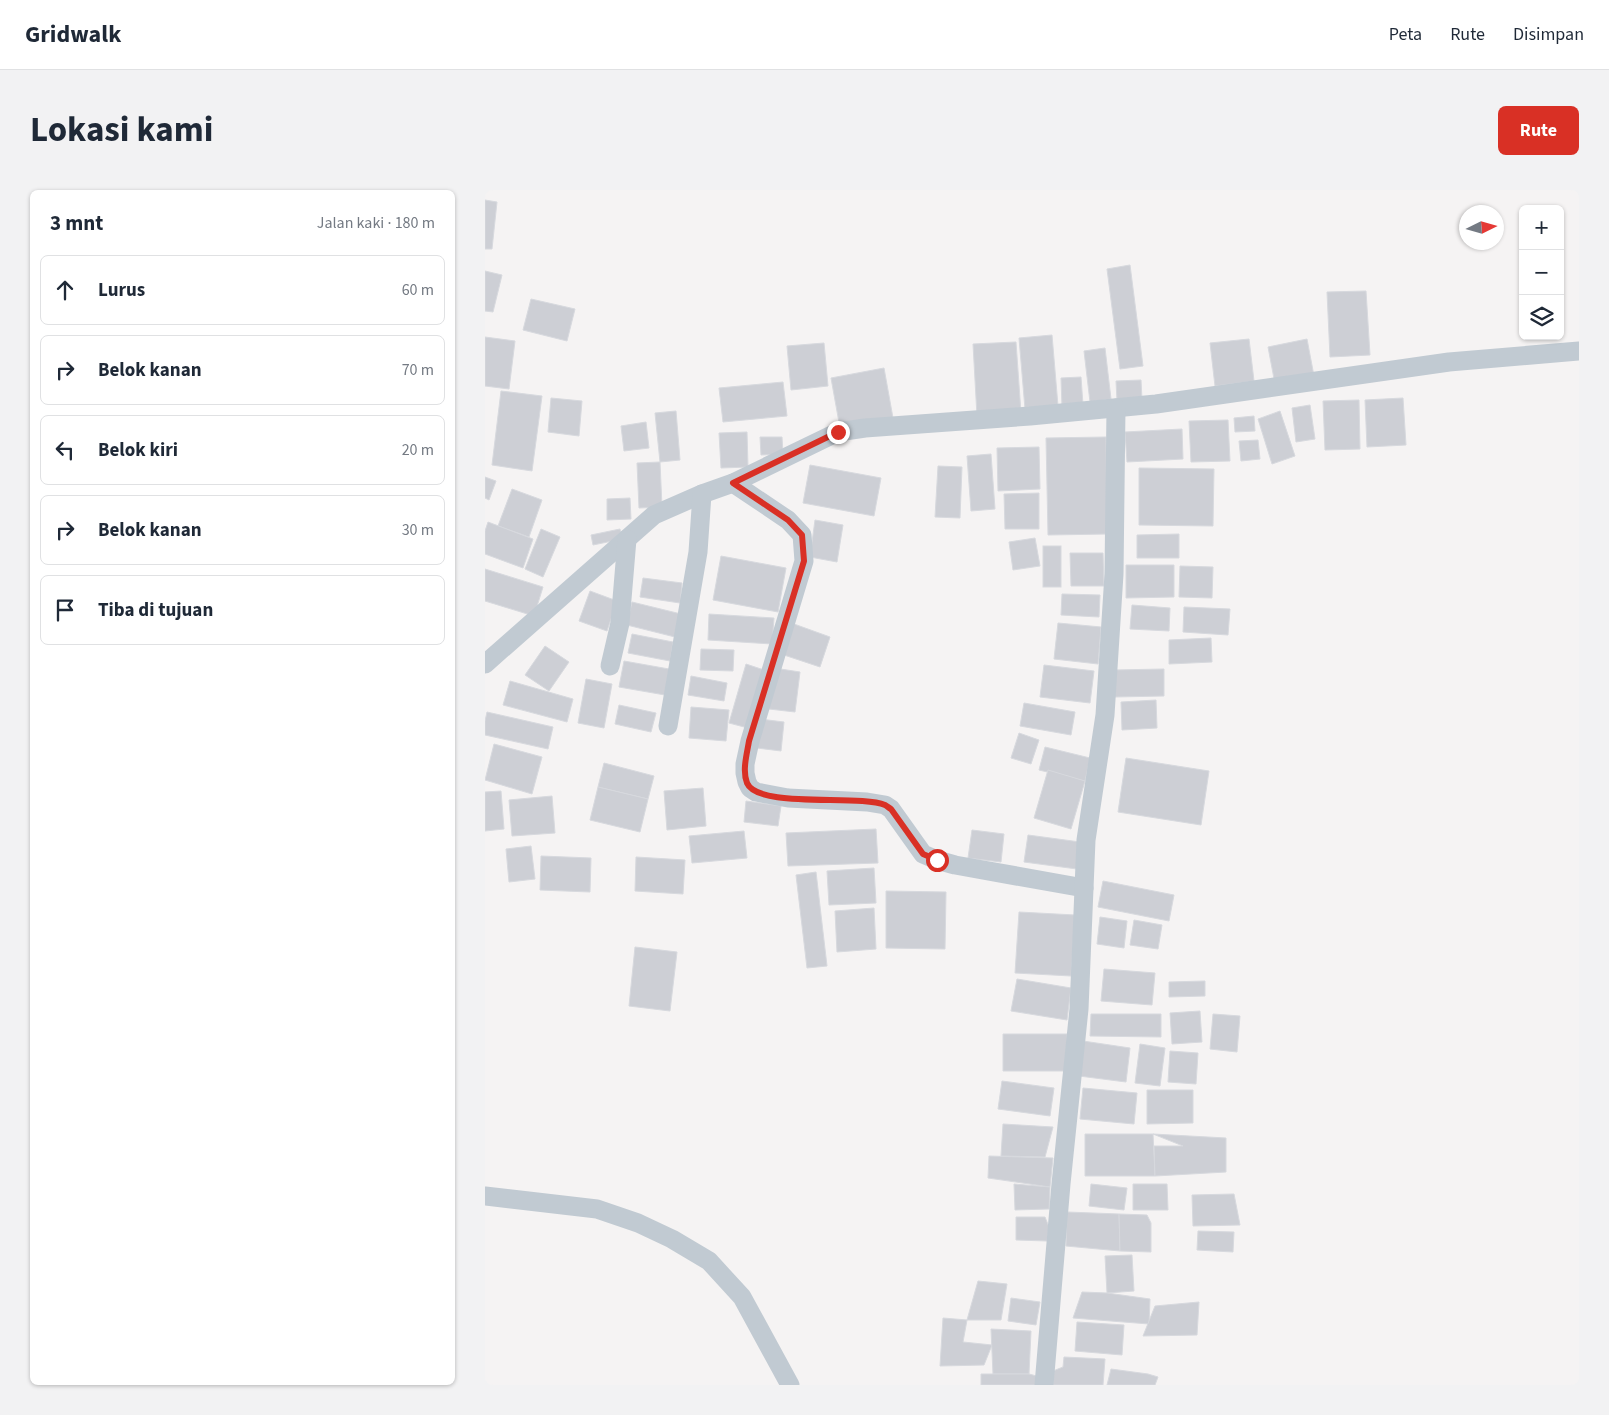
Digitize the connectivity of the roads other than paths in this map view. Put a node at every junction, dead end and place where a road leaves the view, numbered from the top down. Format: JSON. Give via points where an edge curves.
{"nodes":[{"id":1,"x":1579,"y":351,"type":"edge"},
{"id":2,"x":1116,"y":408,"type":"junction"},
{"id":3,"x":733,"y":483,"type":"junction"},
{"id":4,"x":702,"y":494,"type":"junction"},
{"id":5,"x":627,"y":539,"type":"junction"},
{"id":6,"x":485,"y":664,"type":"edge"},
{"id":7,"x":610,"y":666,"type":"dead end"},
{"id":8,"x":669,"y":726,"type":"dead end"},
{"id":9,"x":1084,"y":888,"type":"junction"},
{"id":10,"x":485,"y":1196,"type":"edge"},
{"id":11,"x":790,"y":1385,"type":"edge"},
{"id":12,"x":1044,"y":1385,"type":"edge"}],
"edges":[{"from":1,"to":2,"type":"street","via":[[1449,362]]},
{"from":2,"to":3,"type":"street","via":[[838,432]]},
{"from":2,"to":9,"type":"street","via":[[1114,574],[1105,706],[1086,840]]},
{"from":3,"to":4,"type":"street"},
{"from":3,"to":9,"type":"street","via":[[788,520],[802,535],[804,561],[749,741],[745,773],[750,788],[788,798],[885,805],[923,854],[937,860]]},
{"from":4,"to":5,"type":"street","via":[[654,515]]},
{"from":4,"to":8,"type":"street","via":[[697,552]]},
{"from":5,"to":6,"type":"street"},
{"from":5,"to":7,"type":"street","via":[[620,624]]},
{"from":9,"to":12,"type":"street","via":[[1079,1009]]},
{"from":10,"to":11,"type":"street","via":[[597,1209],[638,1223],[709,1261],[742,1297]]}]}
